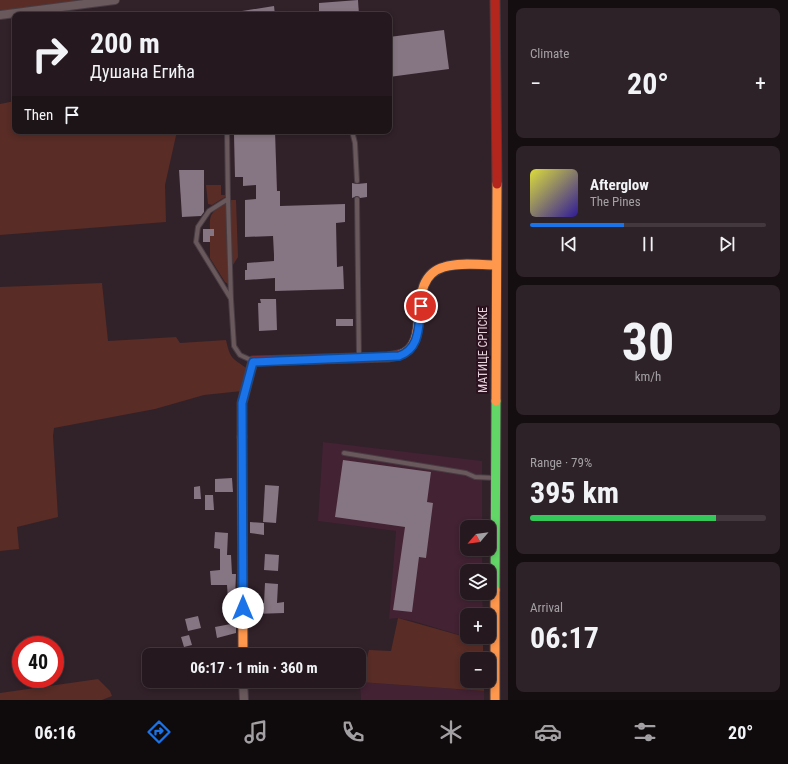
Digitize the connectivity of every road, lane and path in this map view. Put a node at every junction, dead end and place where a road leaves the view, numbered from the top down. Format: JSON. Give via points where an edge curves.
{"nodes":[{"id":1,"x":115,"y":0,"type":"edge"},
{"id":2,"x":495,"y":0,"type":"edge"},
{"id":3,"x":23,"y":12,"type":"edge"},
{"id":4,"x":12,"y":13,"type":"edge"},
{"id":5,"x":0,"y":15,"type":"edge"},
{"id":6,"x":227,"y":134,"type":"edge"},
{"id":7,"x":353,"y":134,"type":"edge"},
{"id":8,"x":357,"y":181,"type":"dead end"},
{"id":9,"x":228,"y":199,"type":"junction"},
{"id":10,"x":357,"y":199,"type":"dead end"},
{"id":11,"x":496,"y":265,"type":"junction"},
{"id":12,"x":231,"y":299,"type":"junction"},
{"id":13,"x":359,"y":358,"type":"junction"},
{"id":14,"x":253,"y":362,"type":"junction"},
{"id":15,"x":344,"y":453,"type":"dead end"},
{"id":16,"x":495,"y":478,"type":"junction"},
{"id":17,"x":243,"y":648,"type":"edge"},
{"id":18,"x":243,"y":688,"type":"edge"},
{"id":19,"x":244,"y":700,"type":"edge"},
{"id":20,"x":495,"y":700,"type":"edge"}],
"edges":[{"from":1,"to":3,"type":"street"},
{"from":2,"to":11,"type":"main road","name":"МАТИЦЕ СРПСКЕ"},
{"from":4,"to":5,"type":"street"},
{"from":6,"to":9,"type":"lane"},
{"from":7,"to":8,"type":"lane"},
{"from":9,"to":12,"type":"lane"},
{"from":9,"to":12,"type":"lane","via":[[209,211],[198,227],[196,242]]},
{"from":10,"to":13,"type":"lane"},
{"from":11,"to":13,"type":"main road","via":[[444,267],[436,271],[426,280],[423,287],[413,348],[399,356]]},
{"from":11,"to":16,"type":"main road","name":"МАТИЦЕ СРПСКЕ"},
{"from":12,"to":14,"type":"lane","via":[[234,346],[240,355]]},
{"from":13,"to":14,"type":"main road"},
{"from":14,"to":17,"type":"main road","via":[[242,403]]},
{"from":15,"to":16,"type":"lane","via":[[466,473],[475,478]]},
{"from":16,"to":20,"type":"main road","name":"МАТИЦЕ СРПСКЕ"},
{"from":18,"to":19,"type":"street"}]}
